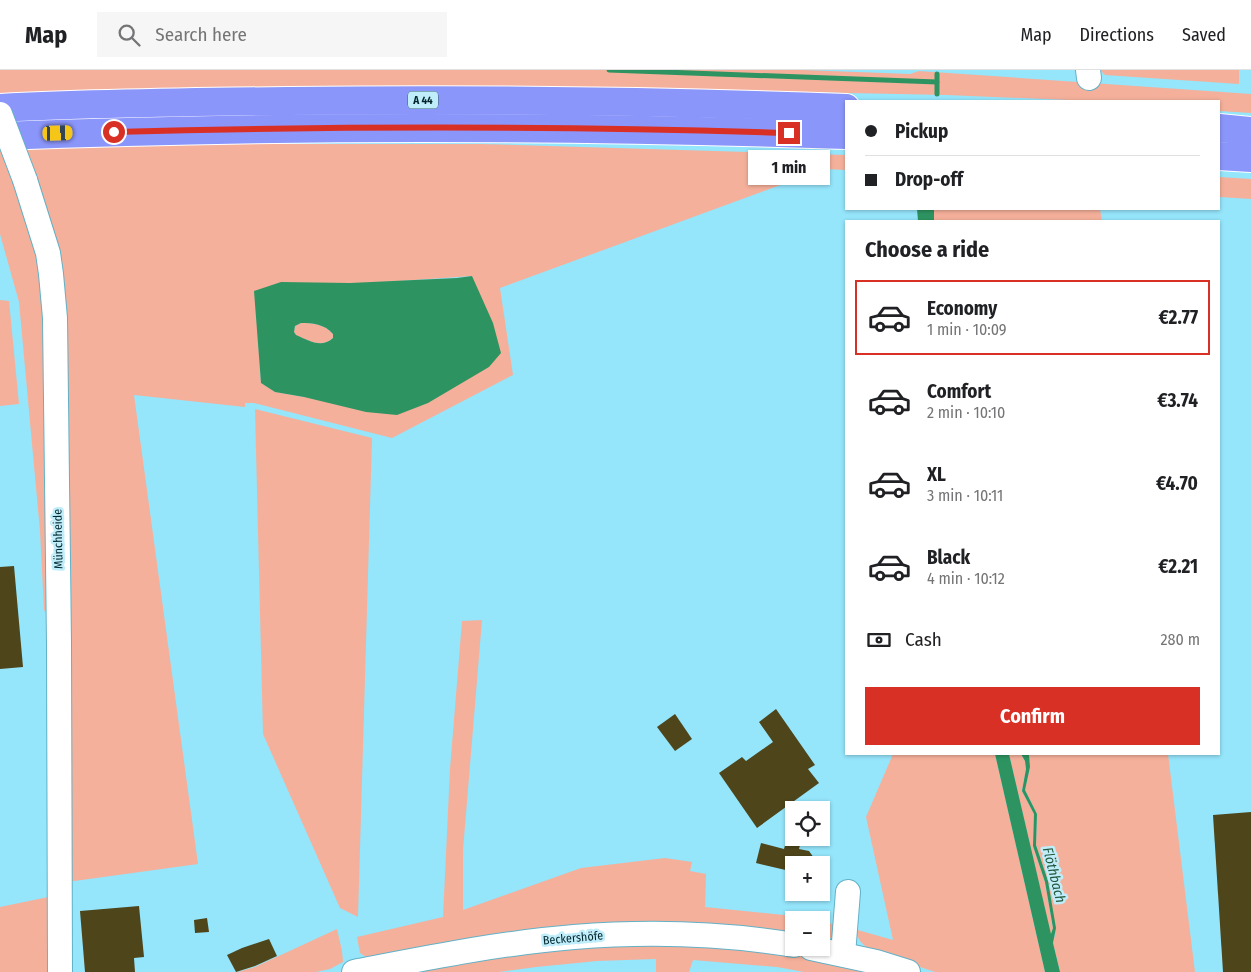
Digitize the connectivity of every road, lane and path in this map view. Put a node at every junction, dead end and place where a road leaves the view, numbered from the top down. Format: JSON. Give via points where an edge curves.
{"nodes":[{"id":1,"x":0,"y":108,"type":"edge"},
{"id":2,"x":845,"y":108,"type":"edge"},
{"id":3,"x":0,"y":114,"type":"edge"},
{"id":4,"x":1220,"y":128,"type":"edge"},
{"id":5,"x":1251,"y":131,"type":"edge"},
{"id":6,"x":845,"y":135,"type":"edge"},
{"id":7,"x":0,"y":136,"type":"edge"},
{"id":8,"x":1220,"y":156,"type":"edge"},
{"id":9,"x":1251,"y":158,"type":"edge"},
{"id":10,"x":848,"y":892,"type":"dead end"},
{"id":11,"x":785,"y":943,"type":"edge"},
{"id":12,"x":830,"y":952,"type":"edge"},
{"id":13,"x":843,"y":954,"type":"junction"},
{"id":14,"x":60,"y":972,"type":"edge"},
{"id":15,"x":354,"y":972,"type":"edge"},
{"id":16,"x":908,"y":972,"type":"edge"}],
"edges":[{"from":1,"to":2,"type":"highway","number":"A 44","via":[[239,101],[427,100]]},
{"from":3,"to":14,"type":"street","name":"Münchheide","bridge":true,"via":[[48,253],[55,318]]},
{"from":4,"to":5,"type":"highway"},
{"from":6,"to":7,"type":"highway","number":"A 44","via":[[399,127]]},
{"from":8,"to":9,"type":"highway"},
{"from":10,"to":13,"type":"street"},
{"from":11,"to":15,"type":"street","name":"Beckershöfe","via":[[692,934],[589,936],[495,947]]},
{"from":12,"to":13,"type":"street"},
{"from":13,"to":16,"type":"street"}]}
